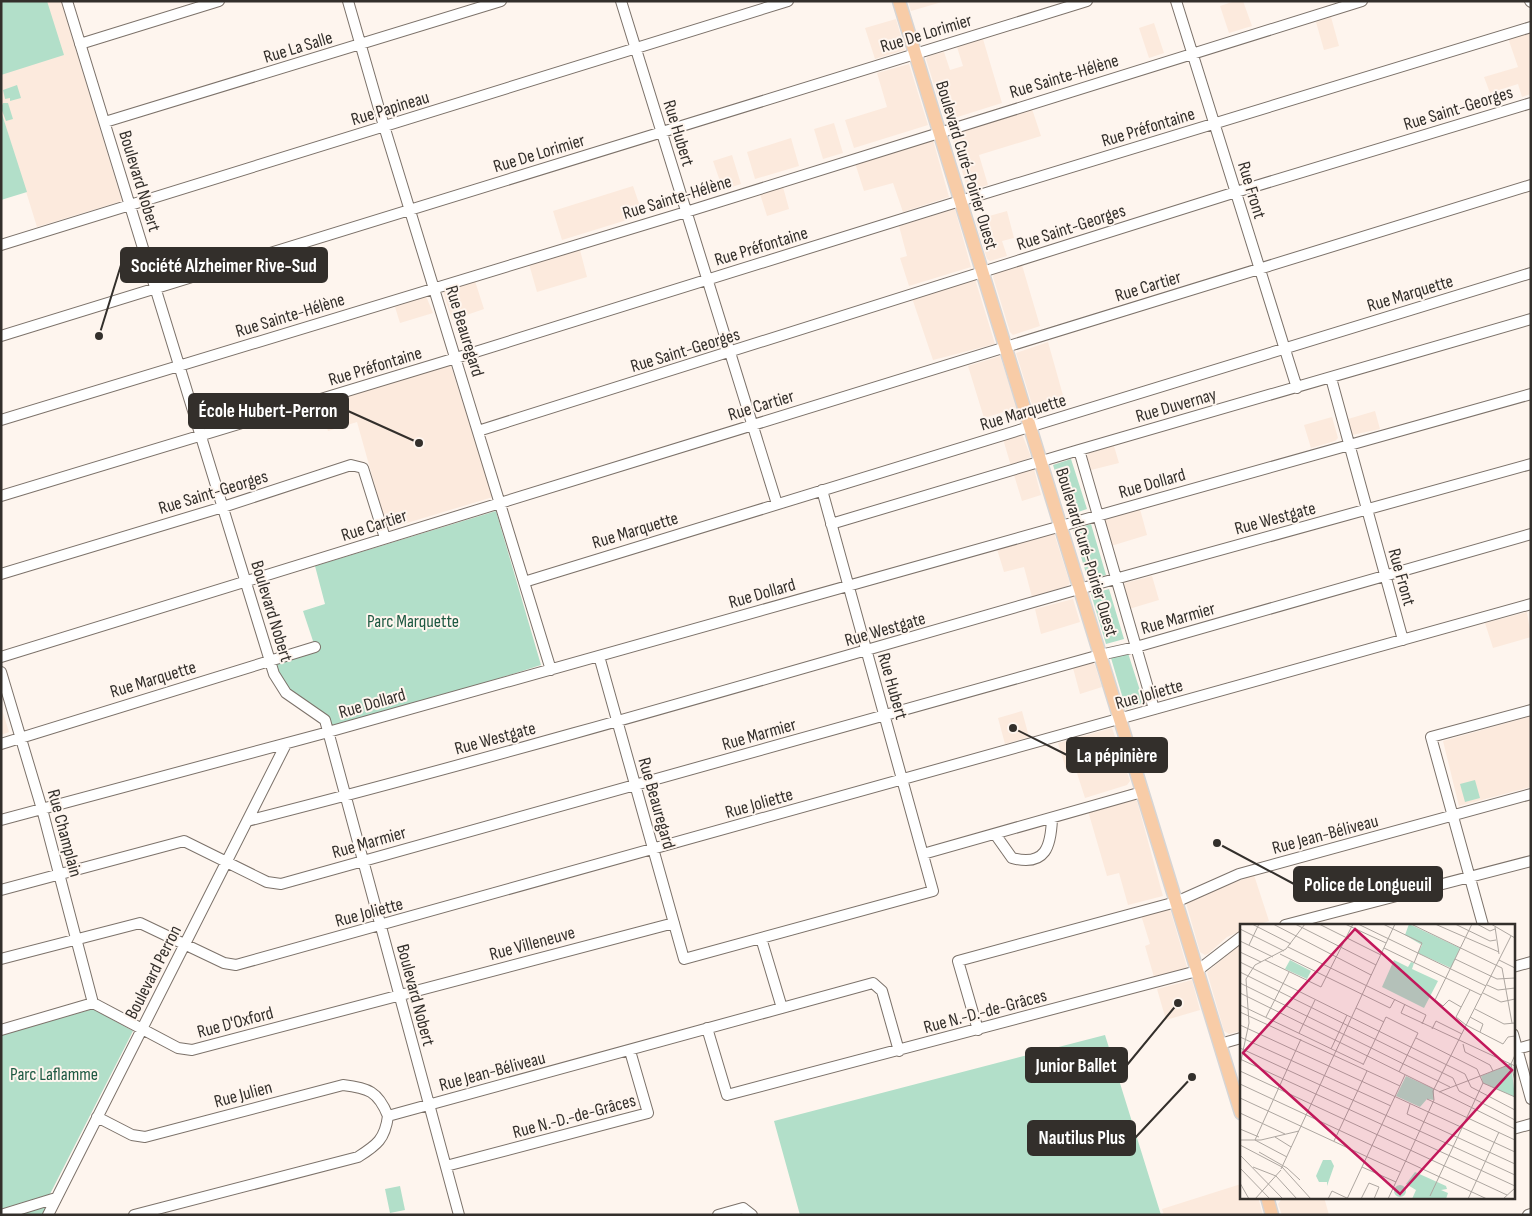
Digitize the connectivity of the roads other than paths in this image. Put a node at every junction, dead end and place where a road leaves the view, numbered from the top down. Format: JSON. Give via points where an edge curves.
{"nodes":[{"id":1,"x":67,"y":1,"type":"edge"},
{"id":2,"x":219,"y":1,"type":"edge"},
{"id":3,"x":348,"y":1,"type":"edge"},
{"id":4,"x":501,"y":1,"type":"edge"},
{"id":5,"x":621,"y":1,"type":"edge"},
{"id":6,"x":788,"y":1,"type":"edge"},
{"id":7,"x":899,"y":1,"type":"edge"},
{"id":8,"x":1087,"y":1,"type":"edge"},
{"id":9,"x":1176,"y":1,"type":"edge"},
{"id":10,"x":1362,"y":1,"type":"edge"},
{"id":11,"x":1531,"y":27,"type":"edge"},
{"id":12,"x":80,"y":44,"type":"junction"},
{"id":13,"x":360,"y":45,"type":"junction"},
{"id":14,"x":637,"y":48,"type":"junction"},
{"id":15,"x":915,"y":53,"type":"junction"},
{"id":16,"x":1192,"y":53,"type":"junction"},
{"id":17,"x":1531,"y":103,"type":"edge"},
{"id":18,"x":105,"y":122,"type":"junction"},
{"id":19,"x":1214,"y":124,"type":"junction"},
{"id":20,"x":384,"y":126,"type":"junction"},
{"id":21,"x":663,"y":132,"type":"junction"},
{"id":22,"x":939,"y":132,"type":"junction"},
{"id":23,"x":1531,"y":185,"type":"edge"},
{"id":24,"x":1236,"y":192,"type":"junction"},
{"id":25,"x":960,"y":201,"type":"junction"},
{"id":26,"x":130,"y":206,"type":"junction"},
{"id":27,"x":411,"y":210,"type":"junction"},
{"id":28,"x":686,"y":212,"type":"junction"},
{"id":29,"x":1,"y":245,"type":"edge"},
{"id":30,"x":1260,"y":269,"type":"junction"},
{"id":31,"x":982,"y":272,"type":"junction"},
{"id":32,"x":1531,"y":273,"type":"edge"},
{"id":33,"x":707,"y":280,"type":"junction"},
{"id":34,"x":435,"y":288,"type":"junction"},
{"id":35,"x":156,"y":289,"type":"junction"},
{"id":36,"x":1531,"y":320,"type":"edge"},
{"id":37,"x":1,"y":336,"type":"edge"},
{"id":38,"x":1005,"y":347,"type":"junction"},
{"id":39,"x":1284,"y":349,"type":"junction"},
{"id":40,"x":730,"y":353,"type":"junction"},
{"id":41,"x":456,"y":358,"type":"junction"},
{"id":42,"x":180,"y":366,"type":"junction"},
{"id":43,"x":1331,"y":378,"type":"junction"},
{"id":44,"x":1297,"y":388,"type":"junction"},
{"id":45,"x":1531,"y":394,"type":"edge"},
{"id":46,"x":1,"y":420,"type":"edge"},
{"id":47,"x":752,"y":425,"type":"junction"},
{"id":48,"x":1030,"y":427,"type":"junction"},
{"id":49,"x":478,"y":431,"type":"junction"},
{"id":50,"x":201,"y":434,"type":"junction"},
{"id":51,"x":1349,"y":445,"type":"junction"},
{"id":52,"x":1078,"y":450,"type":"junction"},
{"id":53,"x":1041,"y":462,"type":"junction"},
{"id":54,"x":1531,"y":464,"type":"edge"},
{"id":55,"x":822,"y":490,"type":"junction"},
{"id":56,"x":1,"y":496,"type":"edge"},
{"id":57,"x":500,"y":503,"type":"junction"},
{"id":58,"x":778,"y":504,"type":"junction"},
{"id":59,"x":223,"y":507,"type":"junction"},
{"id":60,"x":1366,"y":510,"type":"junction"},
{"id":61,"x":1098,"y":516,"type":"junction"},
{"id":62,"x":831,"y":524,"type":"junction"},
{"id":63,"x":1060,"y":526,"type":"junction"},
{"id":64,"x":1531,"y":534,"type":"edge"},
{"id":65,"x":385,"y":538,"type":"junction"},
{"id":66,"x":1,"y":574,"type":"edge"},
{"id":67,"x":1384,"y":575,"type":"junction"},
{"id":68,"x":1116,"y":579,"type":"junction"},
{"id":69,"x":246,"y":581,"type":"junction"},
{"id":70,"x":524,"y":582,"type":"junction"},
{"id":71,"x":848,"y":586,"type":"junction"},
{"id":72,"x":1080,"y":589,"type":"junction"},
{"id":73,"x":1531,"y":604,"type":"edge"},
{"id":74,"x":1403,"y":640,"type":"junction"},
{"id":75,"x":315,"y":647,"type":"dead end"},
{"id":76,"x":1136,"y":647,"type":"junction"},
{"id":77,"x":866,"y":652,"type":"junction"},
{"id":78,"x":1100,"y":655,"type":"junction"},
{"id":79,"x":599,"y":656,"type":"junction"},
{"id":80,"x":1,"y":657,"type":"edge"},
{"id":81,"x":270,"y":660,"type":"junction"},
{"id":82,"x":551,"y":670,"type":"junction"},
{"id":83,"x":1,"y":672,"type":"edge"},
{"id":84,"x":1154,"y":709,"type":"junction"},
{"id":85,"x":1531,"y":710,"type":"edge"},
{"id":86,"x":884,"y":716,"type":"junction"},
{"id":87,"x":1120,"y":719,"type":"junction"},
{"id":88,"x":617,"y":721,"type":"junction"},
{"id":89,"x":328,"y":732,"type":"junction"},
{"id":90,"x":21,"y":738,"type":"junction"},
{"id":91,"x":1,"y":744,"type":"edge"},
{"id":92,"x":286,"y":744,"type":"junction"},
{"id":93,"x":902,"y":780,"type":"junction"},
{"id":94,"x":635,"y":785,"type":"junction"},
{"id":95,"x":1142,"y":792,"type":"junction"},
{"id":96,"x":1531,"y":794,"type":"edge"},
{"id":97,"x":346,"y":796,"type":"junction"},
{"id":98,"x":42,"y":809,"type":"junction"},
{"id":99,"x":1454,"y":816,"type":"junction"},
{"id":100,"x":1052,"y":818,"type":"junction"},
{"id":101,"x":1,"y":820,"type":"edge"},
{"id":102,"x":247,"y":822,"type":"junction"},
{"id":103,"x":995,"y":834,"type":"junction"},
{"id":104,"x":653,"y":850,"type":"junction"},
{"id":105,"x":923,"y":854,"type":"junction"},
{"id":106,"x":227,"y":861,"type":"junction"},
{"id":107,"x":363,"y":861,"type":"junction"},
{"id":108,"x":1531,"y":861,"type":"edge"},
{"id":109,"x":58,"y":874,"type":"junction"},
{"id":110,"x":1470,"y":877,"type":"junction"},
{"id":111,"x":1,"y":890,"type":"edge"},
{"id":112,"x":1176,"y":902,"type":"junction"},
{"id":113,"x":674,"y":923,"type":"junction"},
{"id":114,"x":1289,"y":924,"type":"edge"},
{"id":115,"x":1483,"y":924,"type":"edge"},
{"id":116,"x":381,"y":926,"type":"junction"},
{"id":117,"x":762,"y":938,"type":"junction"},
{"id":118,"x":1240,"y":938,"type":"edge"},
{"id":119,"x":76,"y":939,"type":"junction"},
{"id":120,"x":185,"y":945,"type":"junction"},
{"id":121,"x":1,"y":959,"type":"edge"},
{"id":122,"x":1531,"y":962,"type":"edge"},
{"id":123,"x":1514,"y":967,"type":"edge"},
{"id":124,"x":1197,"y":971,"type":"junction"},
{"id":125,"x":399,"y":994,"type":"junction"},
{"id":126,"x":93,"y":1003,"type":"junction"},
{"id":127,"x":782,"y":1008,"type":"junction"},
{"id":128,"x":707,"y":1028,"type":"junction"},
{"id":129,"x":1,"y":1030,"type":"edge"},
{"id":130,"x":142,"y":1030,"type":"junction"},
{"id":131,"x":978,"y":1030,"type":"junction"},
{"id":132,"x":1240,"y":1038,"type":"edge"},
{"id":133,"x":1220,"y":1044,"type":"junction"},
{"id":134,"x":1531,"y":1045,"type":"edge"},
{"id":135,"x":630,"y":1050,"type":"junction"},
{"id":136,"x":1515,"y":1050,"type":"edge"},
{"id":137,"x":899,"y":1051,"type":"junction"},
{"id":138,"x":1531,"y":1098,"type":"edge"},
{"id":139,"x":429,"y":1105,"type":"junction"},
{"id":140,"x":1240,"y":1110,"type":"edge"},
{"id":141,"x":388,"y":1116,"type":"junction"},
{"id":142,"x":97,"y":1117,"type":"junction"},
{"id":143,"x":1531,"y":1124,"type":"edge"},
{"id":144,"x":1514,"y":1129,"type":"edge"},
{"id":145,"x":446,"y":1166,"type":"junction"},
{"id":146,"x":56,"y":1198,"type":"junction"},
{"id":147,"x":1270,"y":1198,"type":"edge"},
{"id":148,"x":2,"y":1215,"type":"edge"},
{"id":149,"x":48,"y":1215,"type":"edge"},
{"id":150,"x":134,"y":1215,"type":"edge"},
{"id":151,"x":459,"y":1215,"type":"edge"},
{"id":152,"x":718,"y":1215,"type":"edge"},
{"id":153,"x":752,"y":1215,"type":"edge"},
{"id":154,"x":1272,"y":1215,"type":"edge"}],
"edges":[{"from":1,"to":12,"type":"street","name":"Boulevard Nobert"},
{"from":2,"to":12,"type":"street"},
{"from":3,"to":13,"type":"street","name":"Rue Beauregard"},
{"from":4,"to":13,"type":"street","name":"Rue La Salle"},
{"from":5,"to":14,"type":"street","name":"Rue Hubert"},
{"from":6,"to":14,"type":"street","name":"Rue Papineau"},
{"from":7,"to":15,"type":"main road","name":"Boulevard Curé-Poirier Ouest"},
{"from":8,"to":15,"type":"street","name":"Rue De Lorimier"},
{"from":9,"to":16,"type":"street","name":"Rue Front"},
{"from":10,"to":16,"type":"street","name":"Rue Sainte-Hélène"},
{"from":11,"to":19,"type":"street","name":"Rue Préfontaine"},
{"from":12,"to":18,"type":"street","name":"Boulevard Nobert"},
{"from":13,"to":18,"type":"street","name":"Rue La Salle"},
{"from":13,"to":20,"type":"street","name":"Rue Beauregard"},
{"from":14,"to":20,"type":"street","name":"Rue Papineau"},
{"from":14,"to":21,"type":"street","name":"Rue Hubert"},
{"from":15,"to":21,"type":"street","name":"Rue De Lorimier"},
{"from":15,"to":22,"type":"main road","name":"Boulevard Curé-Poirier Ouest"},
{"from":16,"to":19,"type":"street","name":"Rue Front"},
{"from":16,"to":22,"type":"street","name":"Rue Sainte-Hélène"},
{"from":17,"to":24,"type":"street","name":"Rue Saint-Georges"},
{"from":18,"to":26,"type":"street","name":"Boulevard Nobert"},
{"from":19,"to":24,"type":"street","name":"Rue Front"},
{"from":19,"to":25,"type":"street","name":"Rue Préfontaine"},
{"from":20,"to":26,"type":"street","name":"Rue Papineau"},
{"from":20,"to":27,"type":"street","name":"Rue Beauregard"},
{"from":21,"to":27,"type":"street","name":"Rue De Lorimier"},
{"from":21,"to":28,"type":"street","name":"Rue Hubert"},
{"from":22,"to":25,"type":"main road","name":"Boulevard Curé-Poirier Ouest"},
{"from":22,"to":28,"type":"street","name":"Rue Sainte-Hélène"},
{"from":23,"to":30,"type":"street","name":"Rue Cartier"},
{"from":24,"to":30,"type":"street","name":"Rue Front"},
{"from":24,"to":31,"type":"street","name":"Rue Saint-Georges"},
{"from":25,"to":31,"type":"main road","name":"Boulevard Curé-Poirier Ouest"},
{"from":25,"to":33,"type":"street","name":"Rue Préfontaine"},
{"from":26,"to":29,"type":"street","name":"Rue Papineau"},
{"from":26,"to":35,"type":"street","name":"Boulevard Nobert"},
{"from":27,"to":34,"type":"street","name":"Rue Beauregard"},
{"from":27,"to":35,"type":"street","name":"Rue De Lorimier"},
{"from":28,"to":33,"type":"street","name":"Rue Hubert"},
{"from":28,"to":34,"type":"street","name":"Rue Sainte-Hélène"},
{"from":30,"to":38,"type":"street","name":"Rue Cartier"},
{"from":30,"to":39,"type":"street","name":"Rue Front"},
{"from":31,"to":38,"type":"main road","name":"Boulevard Curé-Poirier Ouest"},
{"from":31,"to":40,"type":"street","name":"Rue Saint-Georges"},
{"from":32,"to":39,"type":"street","name":"Rue Marquette"},
{"from":33,"to":40,"type":"street","name":"Rue Hubert"},
{"from":33,"to":41,"type":"street","name":"Rue Préfontaine"},
{"from":34,"to":41,"type":"street","name":"Rue Beauregard"},
{"from":34,"to":42,"type":"street","name":"Rue Sainte-Hélène"},
{"from":35,"to":37,"type":"street","name":"Rue De Lorimier"},
{"from":35,"to":42,"type":"street","name":"Boulevard Nobert"},
{"from":36,"to":43,"type":"street","name":"Rue Duvernay"},
{"from":38,"to":47,"type":"street","name":"Rue Cartier"},
{"from":38,"to":48,"type":"main road","name":"Boulevard Curé-Poirier Ouest"},
{"from":39,"to":44,"type":"street","name":"Rue Front"},
{"from":39,"to":48,"type":"street","name":"Rue Marquette"},
{"from":40,"to":47,"type":"street","name":"Rue Hubert"},
{"from":40,"to":49,"type":"street","name":"Rue Saint-Georges"},
{"from":41,"to":49,"type":"street","name":"Rue Beauregard"},
{"from":41,"to":50,"type":"street","name":"Rue Préfontaine"},
{"from":42,"to":46,"type":"street","name":"Rue Sainte-Hélène"},
{"from":42,"to":50,"type":"street","name":"Boulevard Nobert"},
{"from":43,"to":44,"type":"street","name":"Rue Duvernay"},
{"from":43,"to":51,"type":"street","name":"Rue Front"},
{"from":44,"to":52,"type":"street","name":"Rue Duvernay"},
{"from":45,"to":51,"type":"street","name":"Rue Dollard"},
{"from":47,"to":57,"type":"street","name":"Rue Cartier"},
{"from":47,"to":58,"type":"street","name":"Rue Hubert"},
{"from":48,"to":53,"type":"main road","name":"Boulevard Curé-Poirier Ouest"},
{"from":48,"to":55,"type":"street","name":"Rue Marquette"},
{"from":49,"to":57,"type":"street","name":"Rue Beauregard"},
{"from":50,"to":56,"type":"street","name":"Rue Préfontaine"},
{"from":50,"to":59,"type":"street","name":"Boulevard Nobert"},
{"from":51,"to":60,"type":"street","name":"Rue Front"},
{"from":51,"to":61,"type":"street","name":"Rue Dollard"},
{"from":52,"to":53,"type":"street","name":"Rue Duvernay"},
{"from":52,"to":61,"type":"street","name":"Boulevard Curé-Poirier Ouest"},
{"from":53,"to":62,"type":"street","name":"Rue Duvernay"},
{"from":53,"to":63,"type":"main road","name":"Boulevard Curé-Poirier Ouest"},
{"from":54,"to":60,"type":"street","name":"Rue Westgate"},
{"from":55,"to":58,"type":"street","name":"Rue Marquette"},
{"from":55,"to":62,"type":"street","name":"Rue Hubert"},
{"from":57,"to":65,"type":"street","name":"Rue Cartier"},
{"from":57,"to":70,"type":"street","name":"Rue Beauregard"},
{"from":58,"to":70,"type":"street","name":"Rue Marquette"},
{"from":59,"to":65,"type":"street","name":"Rue Saint-Georges","via":[[351,465],[363,468]]},
{"from":59,"to":66,"type":"street","name":"Rue Saint-Georges"},
{"from":59,"to":69,"type":"street","name":"Boulevard Nobert"},
{"from":60,"to":67,"type":"street","name":"Rue Front"},
{"from":60,"to":68,"type":"street","name":"Rue Westgate"},
{"from":61,"to":63,"type":"street","name":"Rue Dollard"},
{"from":61,"to":68,"type":"street","name":"Boulevard Curé-Poirier Ouest"},
{"from":62,"to":71,"type":"street","name":"Rue Hubert"},
{"from":63,"to":71,"type":"street","name":"Rue Dollard"},
{"from":63,"to":72,"type":"main road","name":"Boulevard Curé-Poirier Ouest"},
{"from":64,"to":67,"type":"street","name":"Rue Marmier"},
{"from":65,"to":69,"type":"street","name":"Rue Cartier"},
{"from":67,"to":74,"type":"street","name":"Rue Front"},
{"from":67,"to":76,"type":"street","name":"Rue Marmier"},
{"from":68,"to":72,"type":"street","name":"Rue Westgate"},
{"from":68,"to":76,"type":"street","name":"Boulevard Curé-Poirier Ouest"},
{"from":69,"to":80,"type":"street","name":"Rue Cartier"},
{"from":69,"to":81,"type":"street","name":"Boulevard Nobert"},
{"from":70,"to":82,"type":"street","name":"Rue Beauregard"},
{"from":71,"to":77,"type":"street","name":"Rue Hubert"},
{"from":71,"to":79,"type":"street","name":"Rue Dollard"},
{"from":72,"to":77,"type":"street","name":"Rue Westgate"},
{"from":72,"to":78,"type":"main road","name":"Boulevard Curé-Poirier Ouest"},
{"from":73,"to":74,"type":"street","name":"Rue Joliette"},
{"from":74,"to":84,"type":"street","name":"Rue Joliette"},
{"from":75,"to":81,"type":"street","name":"Rue Marquette"},
{"from":76,"to":78,"type":"street","name":"Rue Marmier"},
{"from":76,"to":84,"type":"street","name":"Boulevard Curé-Poirier Ouest"},
{"from":77,"to":86,"type":"street","name":"Rue Hubert"},
{"from":77,"to":88,"type":"street","name":"Rue Westgate"},
{"from":78,"to":86,"type":"street","name":"Rue Marmier"},
{"from":78,"to":87,"type":"main road","name":"Boulevard Curé-Poirier Ouest"},
{"from":79,"to":82,"type":"street","name":"Rue Dollard"},
{"from":79,"to":88,"type":"street","name":"Rue Beauregard"},
{"from":81,"to":89,"type":"street","name":"Boulevard Nobert","via":[[286,693],[325,720]]},
{"from":81,"to":90,"type":"street","name":"Rue Marquette"},
{"from":82,"to":89,"type":"street","name":"Rue Dollard"},
{"from":83,"to":90,"type":"street","name":"Rue Champlain"},
{"from":84,"to":87,"type":"street","name":"Rue Joliette"},
{"from":85,"to":99,"type":"street","via":[[1431,737]]},
{"from":86,"to":93,"type":"street","name":"Rue Hubert"},
{"from":86,"to":94,"type":"street","name":"Rue Marmier"},
{"from":87,"to":93,"type":"street","name":"Rue Joliette"},
{"from":87,"to":95,"type":"main road","name":"Boulevard Curé-Poirier Ouest"},
{"from":88,"to":94,"type":"street","name":"Rue Beauregard"},
{"from":88,"to":97,"type":"street","name":"Rue Westgate"},
{"from":89,"to":92,"type":"street","name":"Rue Dollard"},
{"from":89,"to":97,"type":"street","name":"Boulevard Nobert"},
{"from":90,"to":91,"type":"street","name":"Rue Marquette"},
{"from":90,"to":98,"type":"street","name":"Rue Champlain"},
{"from":92,"to":98,"type":"street","name":"Rue Dollard"},
{"from":92,"to":102,"type":"street","name":"Boulevard Perron"},
{"from":93,"to":104,"type":"street","name":"Rue Joliette"},
{"from":93,"to":105,"type":"street","name":"Rue Hubert"},
{"from":94,"to":104,"type":"street","name":"Rue Beauregard"},
{"from":94,"to":107,"type":"street","name":"Rue Marmier"},
{"from":95,"to":100,"type":"street"},
{"from":95,"to":112,"type":"main road","name":"Boulevard Curé-Poirier Ouest"},
{"from":96,"to":99,"type":"street","name":"Rue Jean-Béliveau"},
{"from":97,"to":102,"type":"street","name":"Rue Westgate"},
{"from":97,"to":107,"type":"street","name":"Boulevard Nobert"},
{"from":98,"to":101,"type":"street","name":"Rue Dollard"},
{"from":98,"to":109,"type":"street","name":"Rue Champlain"},
{"from":99,"to":110,"type":"street"},
{"from":99,"to":112,"type":"street","name":"Rue Jean-Béliveau","via":[[1240,874]]},
{"from":100,"to":103,"type":"street"},
{"from":100,"to":103,"type":"street","via":[[1052,838],[1048,848],[1042,856],[1032,859],[1012,858]]},
{"from":102,"to":106,"type":"street","name":"Boulevard Perron"},
{"from":103,"to":105,"type":"street"},
{"from":104,"to":113,"type":"street","name":"Rue Beauregard"},
{"from":104,"to":116,"type":"street","name":"Rue Joliette"},
{"from":105,"to":117,"type":"street","name":"Rue Hubert","via":[[933,891]]},
{"from":106,"to":107,"type":"street","name":"Rue Marmier","via":[[274,884]]},
{"from":106,"to":109,"type":"street","name":"Rue Marmier","via":[[184,841]]},
{"from":106,"to":120,"type":"street","name":"Boulevard Perron"},
{"from":107,"to":116,"type":"street","name":"Boulevard Nobert"},
{"from":108,"to":110,"type":"street"},
{"from":109,"to":111,"type":"street","name":"Rue Marmier"},
{"from":109,"to":119,"type":"street","name":"Rue Champlain"},
{"from":110,"to":114,"type":"street"},
{"from":110,"to":115,"type":"street"},
{"from":112,"to":124,"type":"main road","name":"Boulevard Curé-Poirier Ouest"},
{"from":112,"to":131,"type":"street","name":"Rue Jean-Béliveau","via":[[958,961]]},
{"from":113,"to":117,"type":"street","name":"Rue Beauregard","via":[[684,959]]},
{"from":113,"to":125,"type":"street","name":"Rue Villeneuve"},
{"from":116,"to":120,"type":"street","name":"Rue Joliette","via":[[236,965],[224,963]]},
{"from":116,"to":125,"type":"street","name":"Boulevard Nobert"},
{"from":117,"to":127,"type":"street"},
{"from":118,"to":124,"type":"street","name":"Rue N.-D.-de-Grâces"},
{"from":119,"to":120,"type":"street","name":"Rue Joliette","via":[[140,923]]},
{"from":119,"to":121,"type":"street","name":"Rue Joliette"},
{"from":119,"to":126,"type":"street","name":"Rue Champlain"},
{"from":120,"to":130,"type":"street","name":"Boulevard Perron"},
{"from":122,"to":123,"type":"street"},
{"from":124,"to":131,"type":"street","name":"Rue N.-D.-de-Grâces"},
{"from":124,"to":133,"type":"main road","name":"Boulevard Curé-Poirier Ouest"},
{"from":125,"to":130,"type":"street","name":"Rue D'Oxford","via":[[192,1050],[178,1048]]},
{"from":125,"to":139,"type":"street","name":"Boulevard Nobert"},
{"from":126,"to":129,"type":"street"},
{"from":126,"to":130,"type":"street","name":"Rue D'Oxford"},
{"from":127,"to":128,"type":"street","name":"Rue Jean-Béliveau"},
{"from":127,"to":137,"type":"street","name":"Rue Jean-Béliveau","via":[[873,983],[879,986]]},
{"from":128,"to":135,"type":"street","name":"Rue Jean-Béliveau"},
{"from":128,"to":137,"type":"street","name":"Rue N.-D.-de-Grâces","via":[[728,1095]]},
{"from":130,"to":142,"type":"street","name":"Boulevard Perron"},
{"from":131,"to":137,"type":"street","name":"Rue N.-D.-de-Grâces"},
{"from":132,"to":133,"type":"street"},
{"from":133,"to":140,"type":"main road","name":"Boulevard Curé-Poirier Ouest"},
{"from":134,"to":136,"type":"street"},
{"from":135,"to":139,"type":"street","name":"Rue Jean-Béliveau"},
{"from":135,"to":145,"type":"street","name":"Rue N.-D.-de-Grâces","via":[[648,1113]]},
{"from":136,"to":138,"type":"street"},
{"from":139,"to":141,"type":"street","name":"Rue Jean-Béliveau"},
{"from":139,"to":145,"type":"street","name":"Boulevard Nobert"},
{"from":141,"to":142,"type":"street","name":"Rue Julien","via":[[376,1095],[364,1088],[343,1085],[145,1137],[132,1135]]},
{"from":141,"to":150,"type":"street","via":[[386,1132],[374,1147],[358,1157]]},
{"from":142,"to":146,"type":"street","name":"Boulevard Perron"},
{"from":143,"to":144,"type":"street"},
{"from":145,"to":151,"type":"street","name":"Boulevard Nobert"},
{"from":146,"to":148,"type":"street"},
{"from":146,"to":149,"type":"street","name":"Boulevard Perron"},
{"from":147,"to":154,"type":"main road"},
{"from":152,"to":153,"type":"street","via":[[743,1208]]}]}
